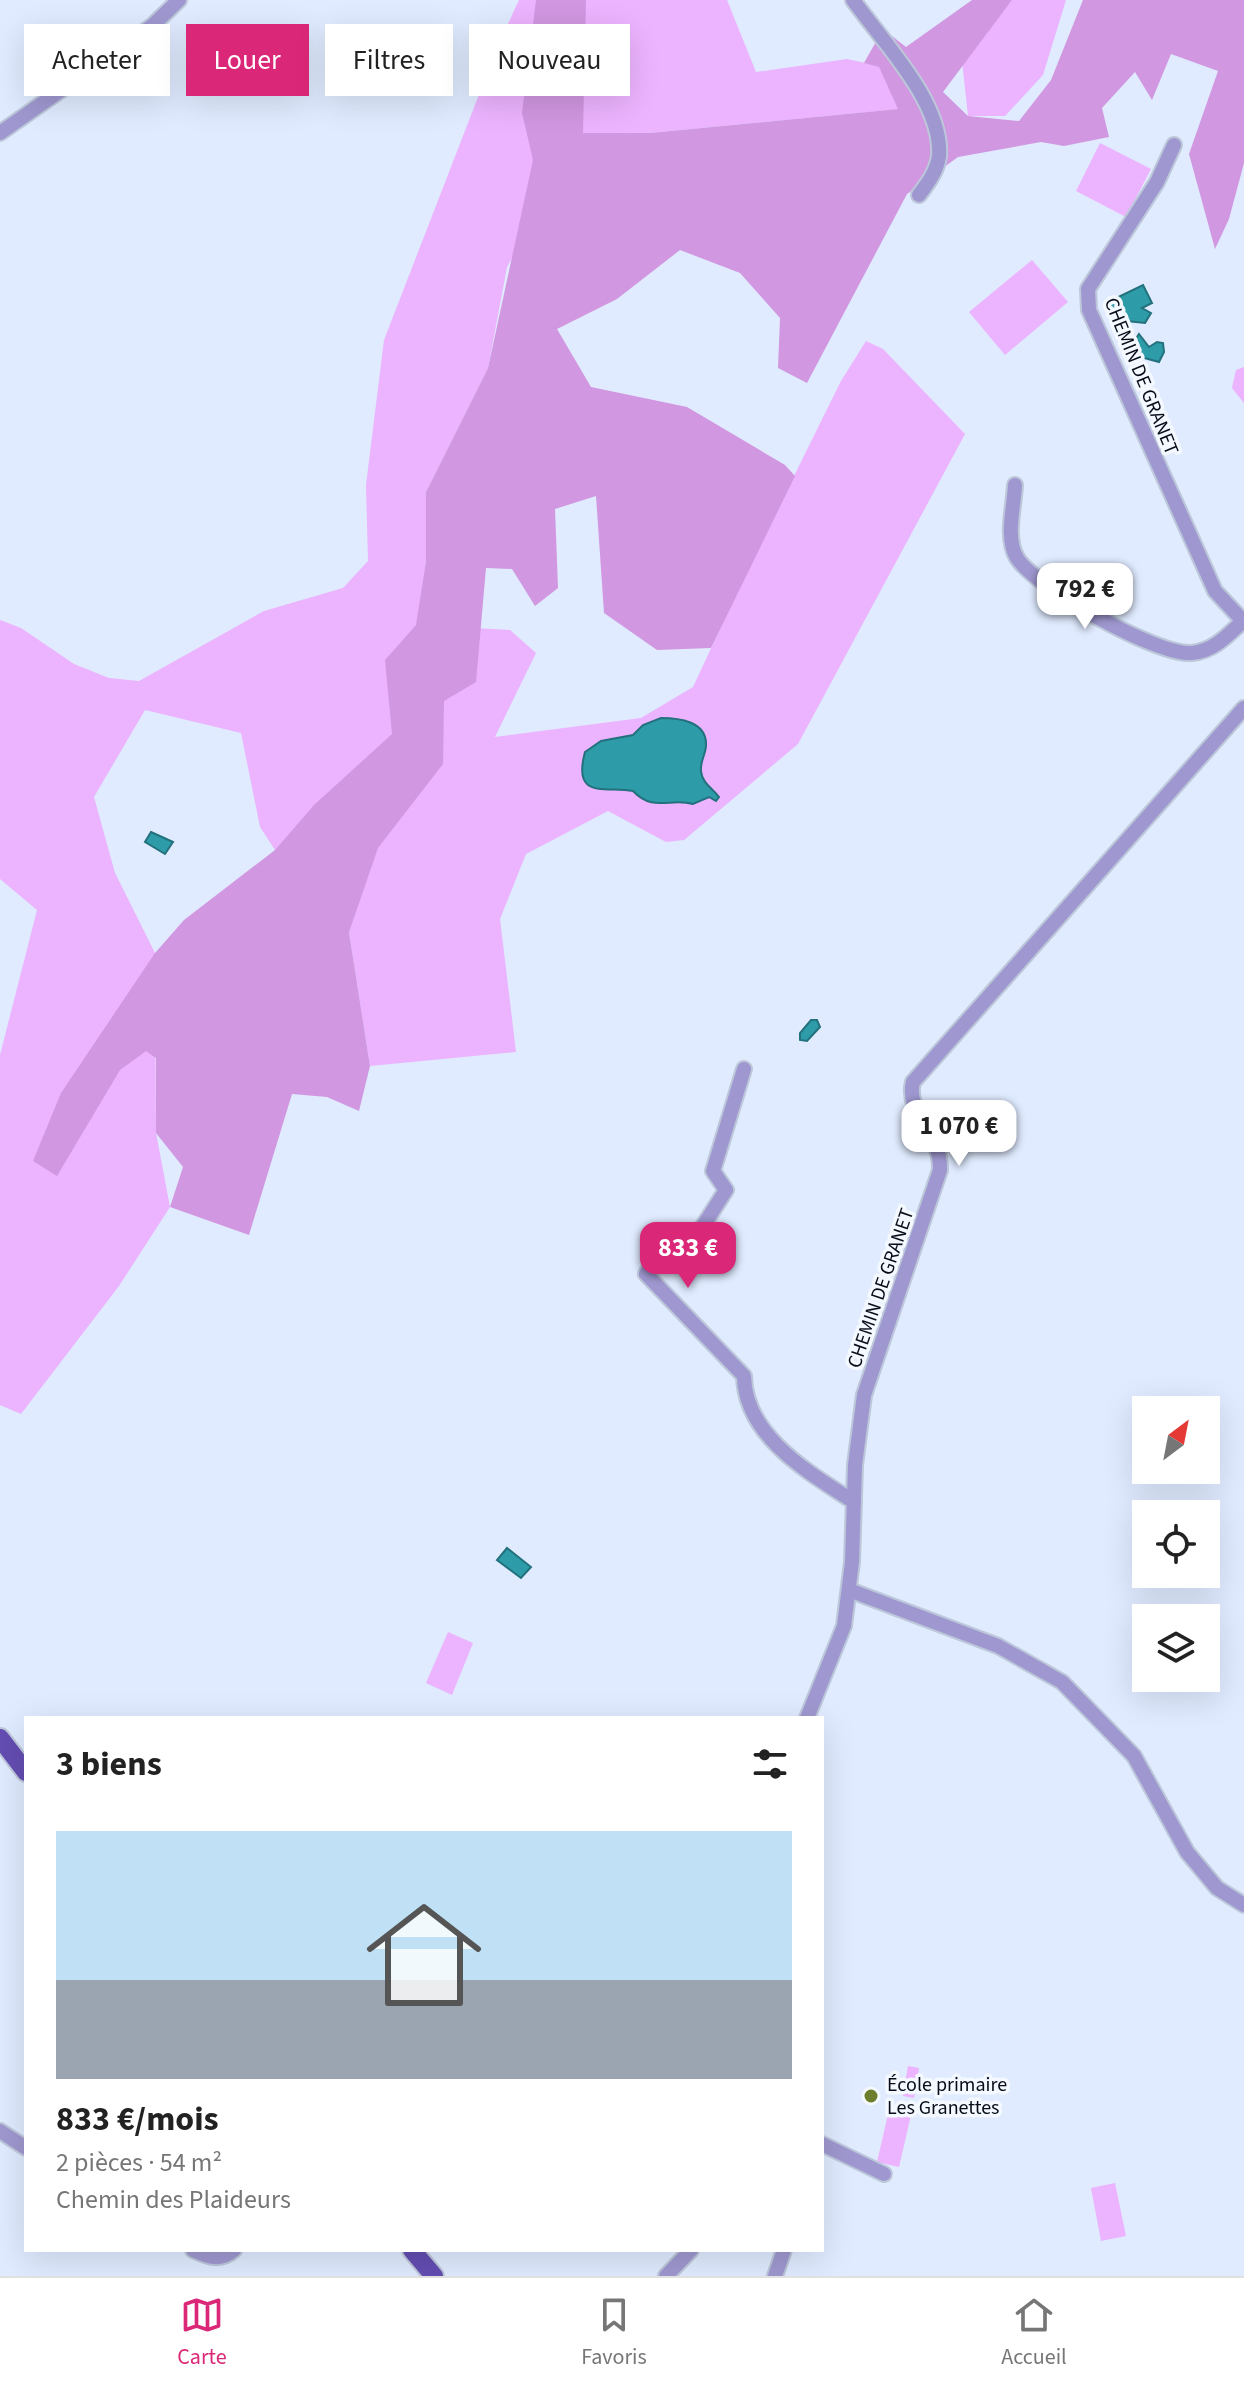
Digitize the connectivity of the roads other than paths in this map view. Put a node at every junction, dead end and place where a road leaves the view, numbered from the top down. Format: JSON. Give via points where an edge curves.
{"nodes":[{"id":1,"x":179,"y":0,"type":"edge"},
{"id":2,"x":853,"y":0,"type":"edge"},
{"id":3,"x":0,"y":133,"type":"edge"},
{"id":4,"x":1174,"y":145,"type":"dead end"},
{"id":5,"x":919,"y":195,"type":"dead end"},
{"id":6,"x":1015,"y":485,"type":"dead end"},
{"id":7,"x":1243,"y":621,"type":"edge"},
{"id":8,"x":1244,"y":708,"type":"edge"},
{"id":9,"x":744,"y":1069,"type":"dead end"},
{"id":10,"x":854,"y":1502,"type":"junction"},
{"id":11,"x":849,"y":1590,"type":"junction"},
{"id":12,"x":808,"y":1716,"type":"edge"},
{"id":13,"x":0,"y":1738,"type":"edge"},
{"id":14,"x":24,"y":1769,"type":"edge"},
{"id":15,"x":1244,"y":1905,"type":"edge"},
{"id":16,"x":0,"y":2131,"type":"edge"},
{"id":17,"x":824,"y":2145,"type":"edge"},
{"id":18,"x":24,"y":2147,"type":"edge"},
{"id":19,"x":884,"y":2174,"type":"dead end"},
{"id":20,"x":198,"y":2252,"type":"edge"},
{"id":21,"x":231,"y":2252,"type":"edge"},
{"id":22,"x":414,"y":2252,"type":"edge"},
{"id":23,"x":689,"y":2252,"type":"edge"},
{"id":24,"x":783,"y":2252,"type":"edge"},
{"id":25,"x":434,"y":2276,"type":"edge"},
{"id":26,"x":666,"y":2276,"type":"edge"},
{"id":27,"x":775,"y":2276,"type":"edge"}],
"edges":[{"from":1,"to":3,"type":"street","via":[[152,26]]},
{"from":2,"to":5,"type":"street","via":[[922,95],[934,120],[939,158]]},
{"from":4,"to":7,"type":"street","name":"CHEMIN DE GRANET","via":[[1157,182],[1088,289],[1089,310],[1215,591]]},
{"from":6,"to":7,"type":"street","via":[[1011,544],[1017,558],[1029,572],[1110,624],[1146,642],[1190,654],[1208,649]]},
{"from":8,"to":10,"type":"street","name":"CHEMIN DE GRANET","via":[[913,1082],[912,1104],[935,1138],[940,1170],[864,1395]]},
{"from":9,"to":10,"type":"street","via":[[713,1171],[726,1190],[696,1237],[670,1234],[646,1274],[744,1376],[744,1397],[778,1449]]},
{"from":10,"to":11,"type":"street","name":"CHEMIN DE GRANET"},
{"from":11,"to":12,"type":"street","name":"CHEMIN DE GRANET","via":[[839,1644]]},
{"from":11,"to":15,"type":"street","via":[[998,1646],[1062,1682],[1134,1756],[1187,1852],[1217,1888]]},
{"from":13,"to":14,"type":"main road"},
{"from":16,"to":18,"type":"street"},
{"from":17,"to":19,"type":"street"},
{"from":20,"to":21,"type":"street","via":[[213,2258]]},
{"from":22,"to":25,"type":"main road"},
{"from":23,"to":26,"type":"street"},
{"from":24,"to":27,"type":"street"}]}
